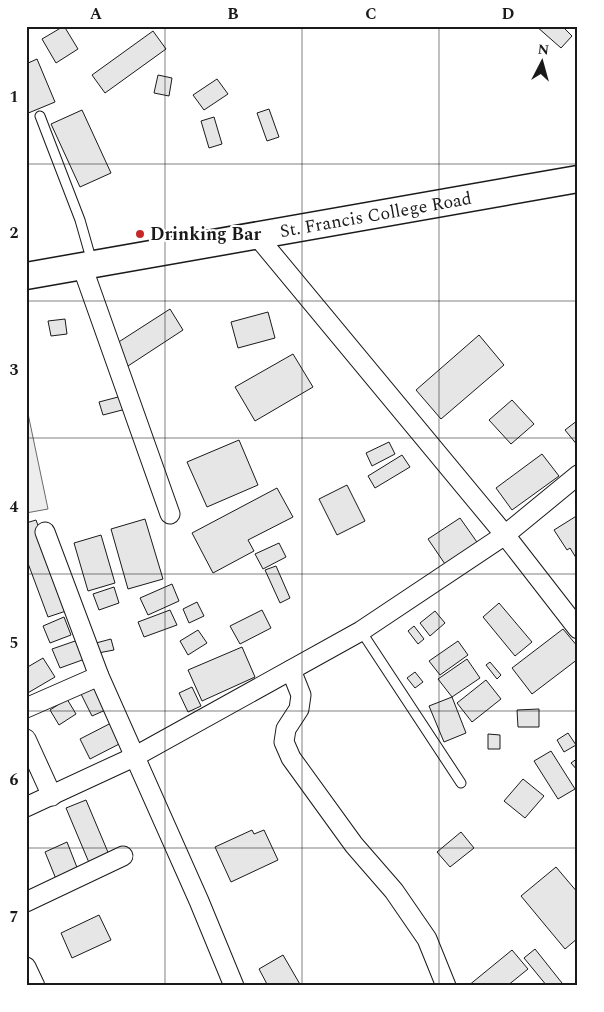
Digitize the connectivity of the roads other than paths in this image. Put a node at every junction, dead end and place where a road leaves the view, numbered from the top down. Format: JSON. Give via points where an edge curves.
{"nodes":[{"id":1,"x":40,"y":116,"type":"dead end"},
{"id":2,"x":578,"y":179,"type":"edge"},
{"id":3,"x":256,"y":236,"type":"junction"},
{"id":4,"x":88,"y":265,"type":"junction"},
{"id":5,"x":26,"y":276,"type":"edge"},
{"id":6,"x":578,"y":475,"type":"edge"},
{"id":7,"x":170,"y":514,"type":"dead end"},
{"id":8,"x":44,"y":532,"type":"dead end"},
{"id":9,"x":505,"y":535,"type":"junction"},
{"id":10,"x":578,"y":628,"type":"edge"},
{"id":11,"x":361,"y":631,"type":"junction"},
{"id":12,"x":292,"y":670,"type":"junction"},
{"id":13,"x":99,"y":676,"type":"junction"},
{"id":14,"x":26,"y":708,"type":"edge"},
{"id":15,"x":26,"y":739,"type":"edge"},
{"id":16,"x":134,"y":757,"type":"junction"},
{"id":17,"x":461,"y":783,"type":"dead end"},
{"id":18,"x":52,"y":796,"type":"junction"},
{"id":19,"x":26,"y":807,"type":"edge"},
{"id":20,"x":123,"y":856,"type":"dead end"},
{"id":21,"x":26,"y":902,"type":"edge"},
{"id":22,"x":26,"y":967,"type":"edge"},
{"id":23,"x":35,"y":986,"type":"edge"},
{"id":24,"x":234,"y":986,"type":"edge"},
{"id":25,"x":446,"y":986,"type":"edge"}],
"edges":[{"from":1,"to":4,"type":"lane","via":[[80,220]]},
{"from":2,"to":3,"type":"main road","name":"St. Francis College Road"},
{"from":3,"to":4,"type":"main road","name":"St. Francis College Road"},
{"from":3,"to":9,"type":"street"},
{"from":4,"to":5,"type":"main road","name":"St. Francis College Road"},
{"from":4,"to":7,"type":"street"},
{"from":6,"to":9,"type":"street"},
{"from":8,"to":13,"type":"street"},
{"from":9,"to":10,"type":"street"},
{"from":9,"to":11,"type":"street"},
{"from":11,"to":12,"type":"street"},
{"from":11,"to":17,"type":"lane"},
{"from":12,"to":16,"type":"street"},
{"from":12,"to":25,"type":"street","via":[[301,695],[300,709],[286,729],[284,742],[291,758],[427,939]]},
{"from":13,"to":14,"type":"street"},
{"from":13,"to":16,"type":"street"},
{"from":15,"to":18,"type":"street"},
{"from":16,"to":18,"type":"street"},
{"from":16,"to":24,"type":"street"},
{"from":18,"to":19,"type":"street"},
{"from":20,"to":21,"type":"street"},
{"from":22,"to":23,"type":"street"}]}
